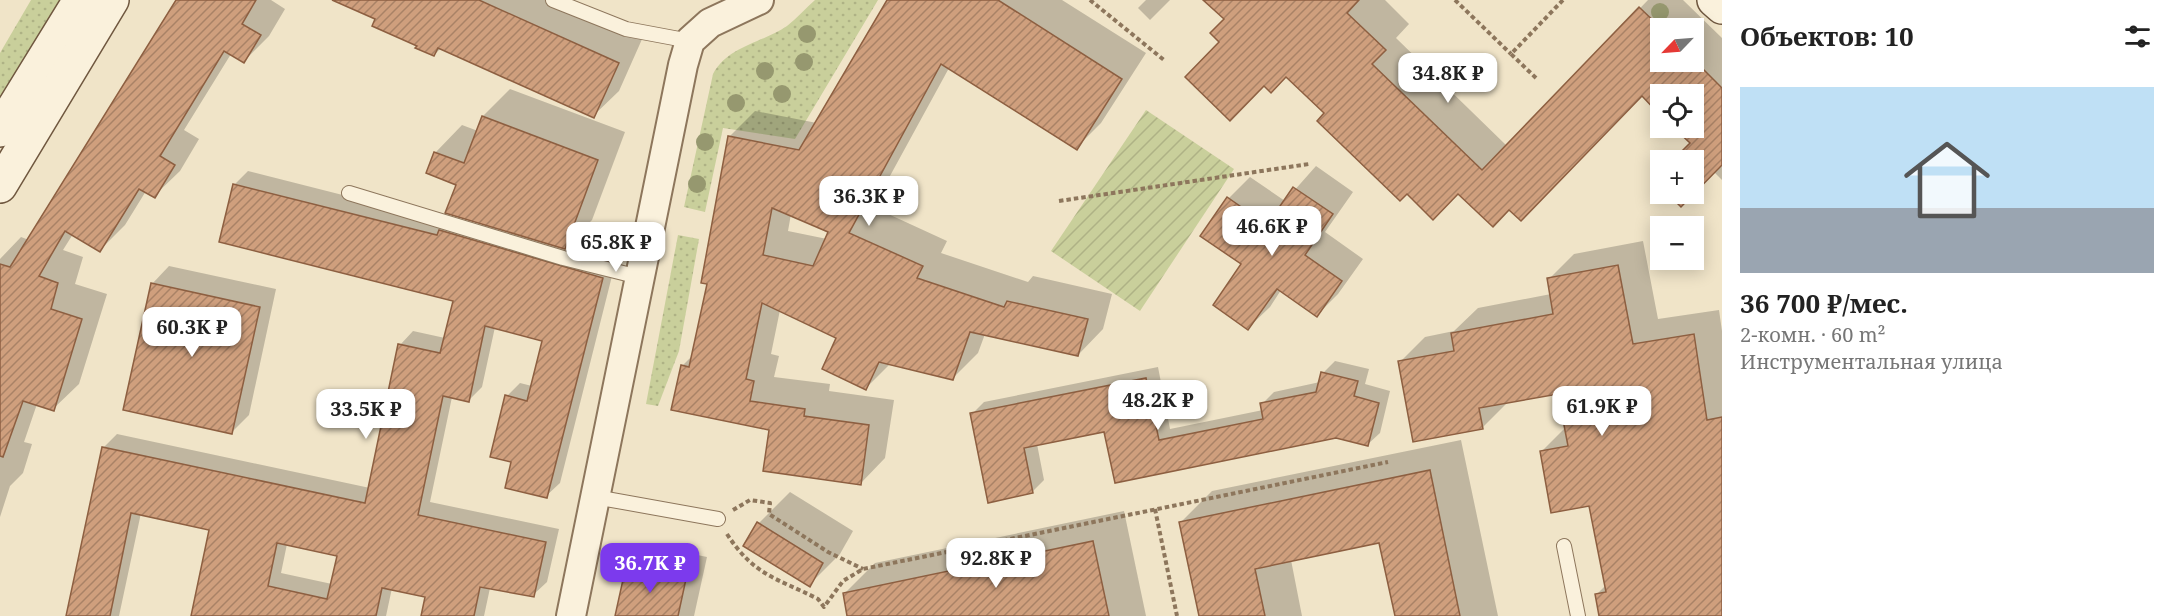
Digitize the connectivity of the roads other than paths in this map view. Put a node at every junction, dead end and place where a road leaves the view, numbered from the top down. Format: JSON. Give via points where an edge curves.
{"nodes":[{"id":1,"x":80,"y":0,"type":"edge"},
{"id":2,"x":112,"y":0,"type":"edge"},
{"id":3,"x":553,"y":0,"type":"edge"},
{"id":4,"x":759,"y":0,"type":"edge"},
{"id":5,"x":1714,"y":0,"type":"edge"},
{"id":6,"x":730,"y":5,"type":"edge"},
{"id":7,"x":1722,"y":8,"type":"edge"},
{"id":8,"x":690,"y":41,"type":"junction"},
{"id":9,"x":0,"y":130,"type":"edge"},
{"id":10,"x":0,"y":186,"type":"edge"},
{"id":11,"x":349,"y":193,"type":"dead end"},
{"id":12,"x":639,"y":277,"type":"junction"},
{"id":13,"x":595,"y":497,"type":"junction"},
{"id":14,"x":718,"y":519,"type":"road end"},
{"id":15,"x":1564,"y":546,"type":"dead end"},
{"id":16,"x":571,"y":616,"type":"edge"},
{"id":17,"x":1578,"y":616,"type":"edge"}],
"edges":[{"from":1,"to":9,"type":"street"},
{"from":2,"to":10,"type":"street"},
{"from":3,"to":8,"type":"lane","via":[[626,29]]},
{"from":4,"to":6,"type":"street"},
{"from":5,"to":7,"type":"street"},
{"from":6,"to":8,"type":"street"},
{"from":8,"to":12,"type":"street"},
{"from":11,"to":12,"type":"lane"},
{"from":12,"to":13,"type":"street"},
{"from":13,"to":14,"type":"lane"},
{"from":13,"to":16,"type":"street"},
{"from":15,"to":17,"type":"lane"}]}
